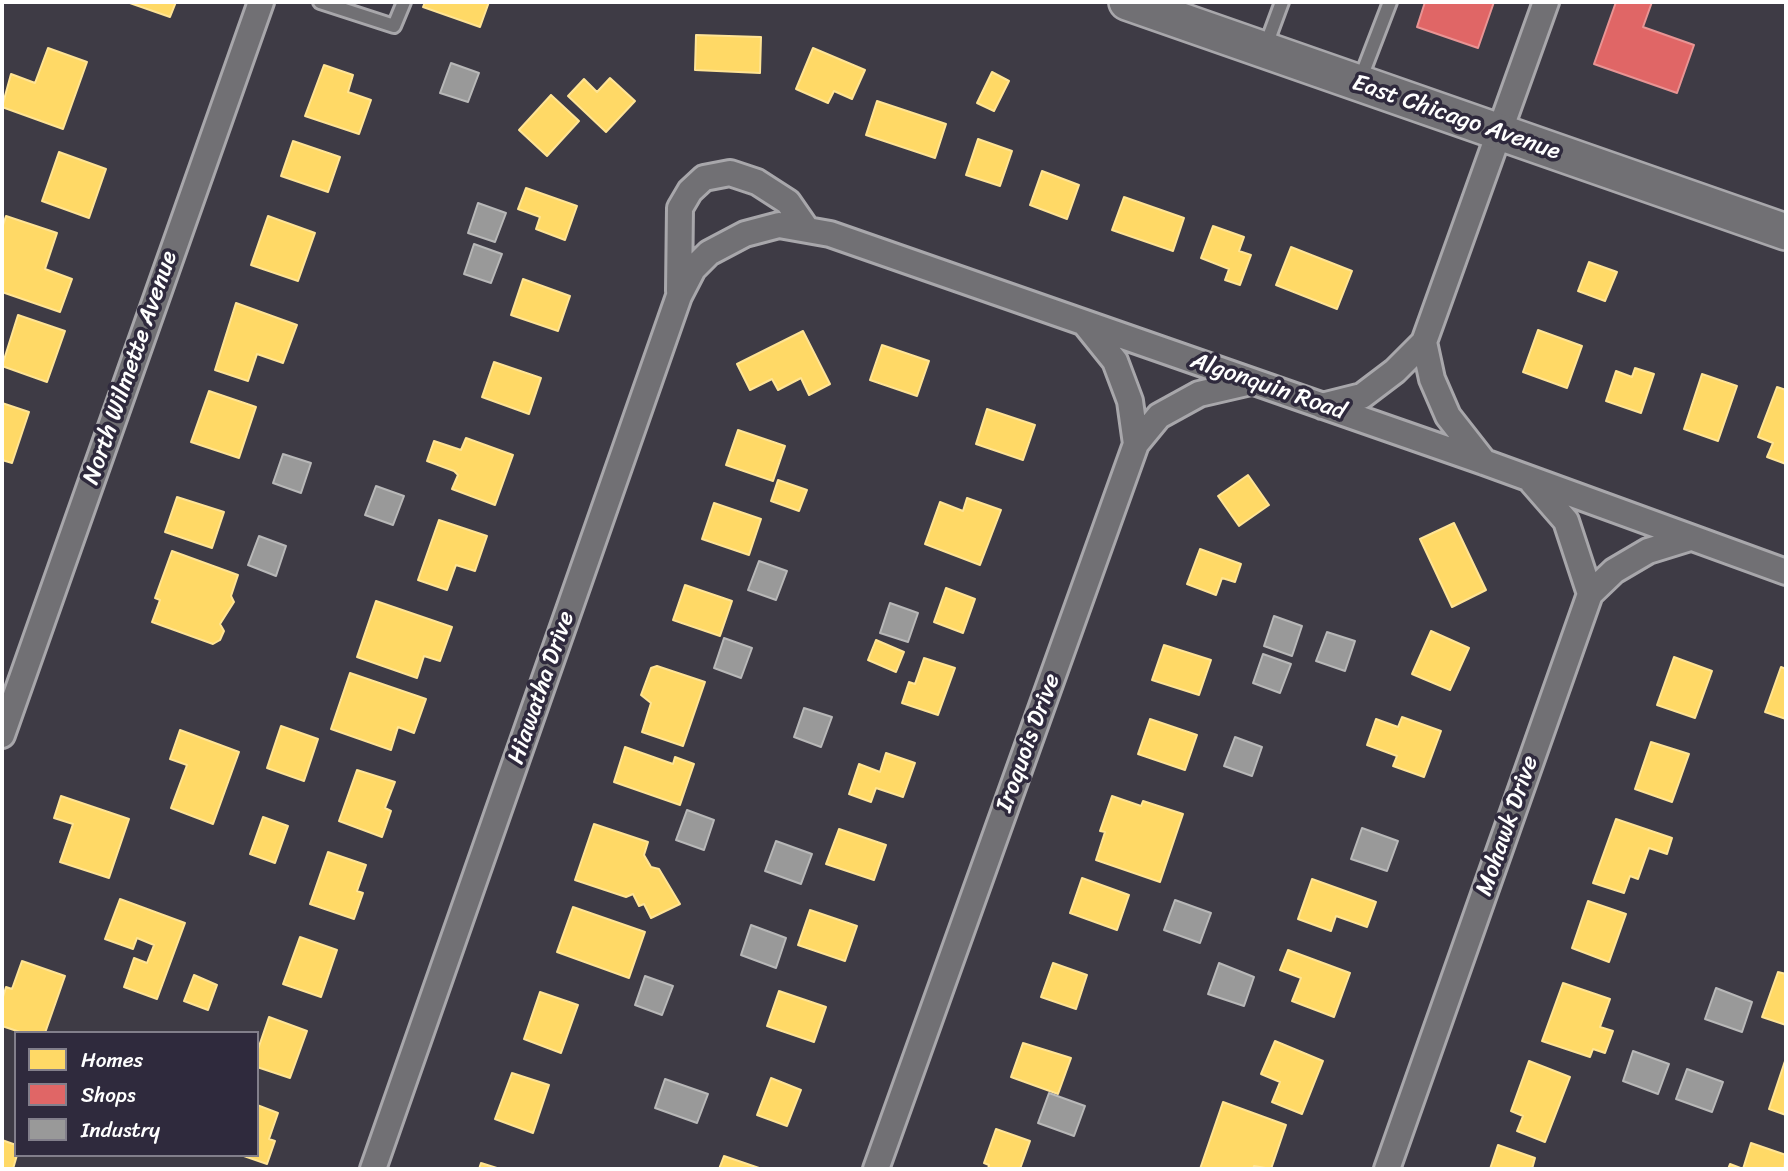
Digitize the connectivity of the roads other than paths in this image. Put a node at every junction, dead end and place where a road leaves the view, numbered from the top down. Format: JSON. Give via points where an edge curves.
{"nodes":[{"id":1,"x":261,"y":2,"type":"edge"},
{"id":2,"x":320,"y":2,"type":"edge"},
{"id":3,"x":404,"y":2,"type":"edge"},
{"id":4,"x":1127,"y":2,"type":"edge"},
{"id":5,"x":1282,"y":2,"type":"edge"},
{"id":6,"x":1390,"y":2,"type":"edge"},
{"id":7,"x":1546,"y":2,"type":"edge"},
{"id":8,"x":1264,"y":52,"type":"junction"},
{"id":9,"x":1359,"y":85,"type":"junction"},
{"id":10,"x":1500,"y":132,"type":"junction"},
{"id":11,"x":806,"y":228,"type":"junction"},
{"id":12,"x":1786,"y":232,"type":"edge"},
{"id":13,"x":745,"y":234,"type":"joint"},
{"id":14,"x":679,"y":296,"type":"junction"},
{"id":15,"x":1085,"y":324,"type":"junction"},
{"id":16,"x":1424,"y":342,"type":"junction"},
{"id":17,"x":1251,"y":382,"type":"junction"},
{"id":18,"x":1321,"y":406,"type":"junction"},
{"id":19,"x":1136,"y":444,"type":"junction"},
{"id":20,"x":1484,"y":462,"type":"junction"},
{"id":21,"x":1528,"y":478,"type":"junction"},
{"id":22,"x":1690,"y":538,"type":"junction"},
{"id":23,"x":1786,"y":572,"type":"edge"},
{"id":24,"x":1590,"y":594,"type":"junction"},
{"id":25,"x":2,"y":735,"type":"edge"},
{"id":26,"x":373,"y":1169,"type":"edge"},
{"id":27,"x":876,"y":1169,"type":"edge"},
{"id":28,"x":1387,"y":1169,"type":"edge"}],
"edges":[{"from":1,"to":25,"type":"street","name":"North Wilmette Avenue"},
{"from":2,"to":3,"type":"lane","via":[[394,26]]},
{"from":4,"to":8,"type":"main road","name":"East Chicago Avenue"},
{"from":5,"to":8,"type":"lane"},
{"from":6,"to":9,"type":"lane"},
{"from":7,"to":10,"type":"street"},
{"from":8,"to":9,"type":"main road","name":"East Chicago Avenue"},
{"from":9,"to":10,"type":"main road","name":"East Chicago Avenue"},
{"from":10,"to":12,"type":"main road","name":"East Chicago Avenue"},
{"from":10,"to":16,"type":"street"},
{"from":11,"to":13,"type":"street","name":"Algonquin Road","via":[[779,225]]},
{"from":11,"to":14,"type":"street","via":[[788,202],[757,182],[730,173],[704,178],[680,208]]},
{"from":11,"to":15,"type":"street","name":"Algonquin Road"},
{"from":13,"to":14,"type":"street","name":"Hiawatha Drive","via":[[709,253],[693,269]]},
{"from":14,"to":26,"type":"street","name":"Hiawatha Drive"},
{"from":15,"to":17,"type":"street","name":"Algonquin Road"},
{"from":15,"to":19,"type":"street","via":[[1115,361],[1130,401]]},
{"from":16,"to":18,"type":"street","via":[[1362,396]]},
{"from":16,"to":20,"type":"street","via":[[1432,379],[1448,415]]},
{"from":17,"to":18,"type":"street","name":"Algonquin Road"},
{"from":17,"to":19,"type":"street","name":"Iroquois Drive","via":[[1199,394],[1159,416]]},
{"from":18,"to":20,"type":"street","name":"Algonquin Road"},
{"from":19,"to":27,"type":"street","name":"Iroquois Drive"},
{"from":20,"to":21,"type":"street","name":"Algonquin Road"},
{"from":21,"to":22,"type":"street","name":"Algonquin Road"},
{"from":21,"to":24,"type":"street","via":[[1566,521]]},
{"from":22,"to":23,"type":"street","name":"Algonquin Road"},
{"from":22,"to":24,"type":"street","name":"Mohawk Drive","via":[[1648,551],[1614,571]]},
{"from":24,"to":28,"type":"street","name":"Mohawk Drive"}]}
